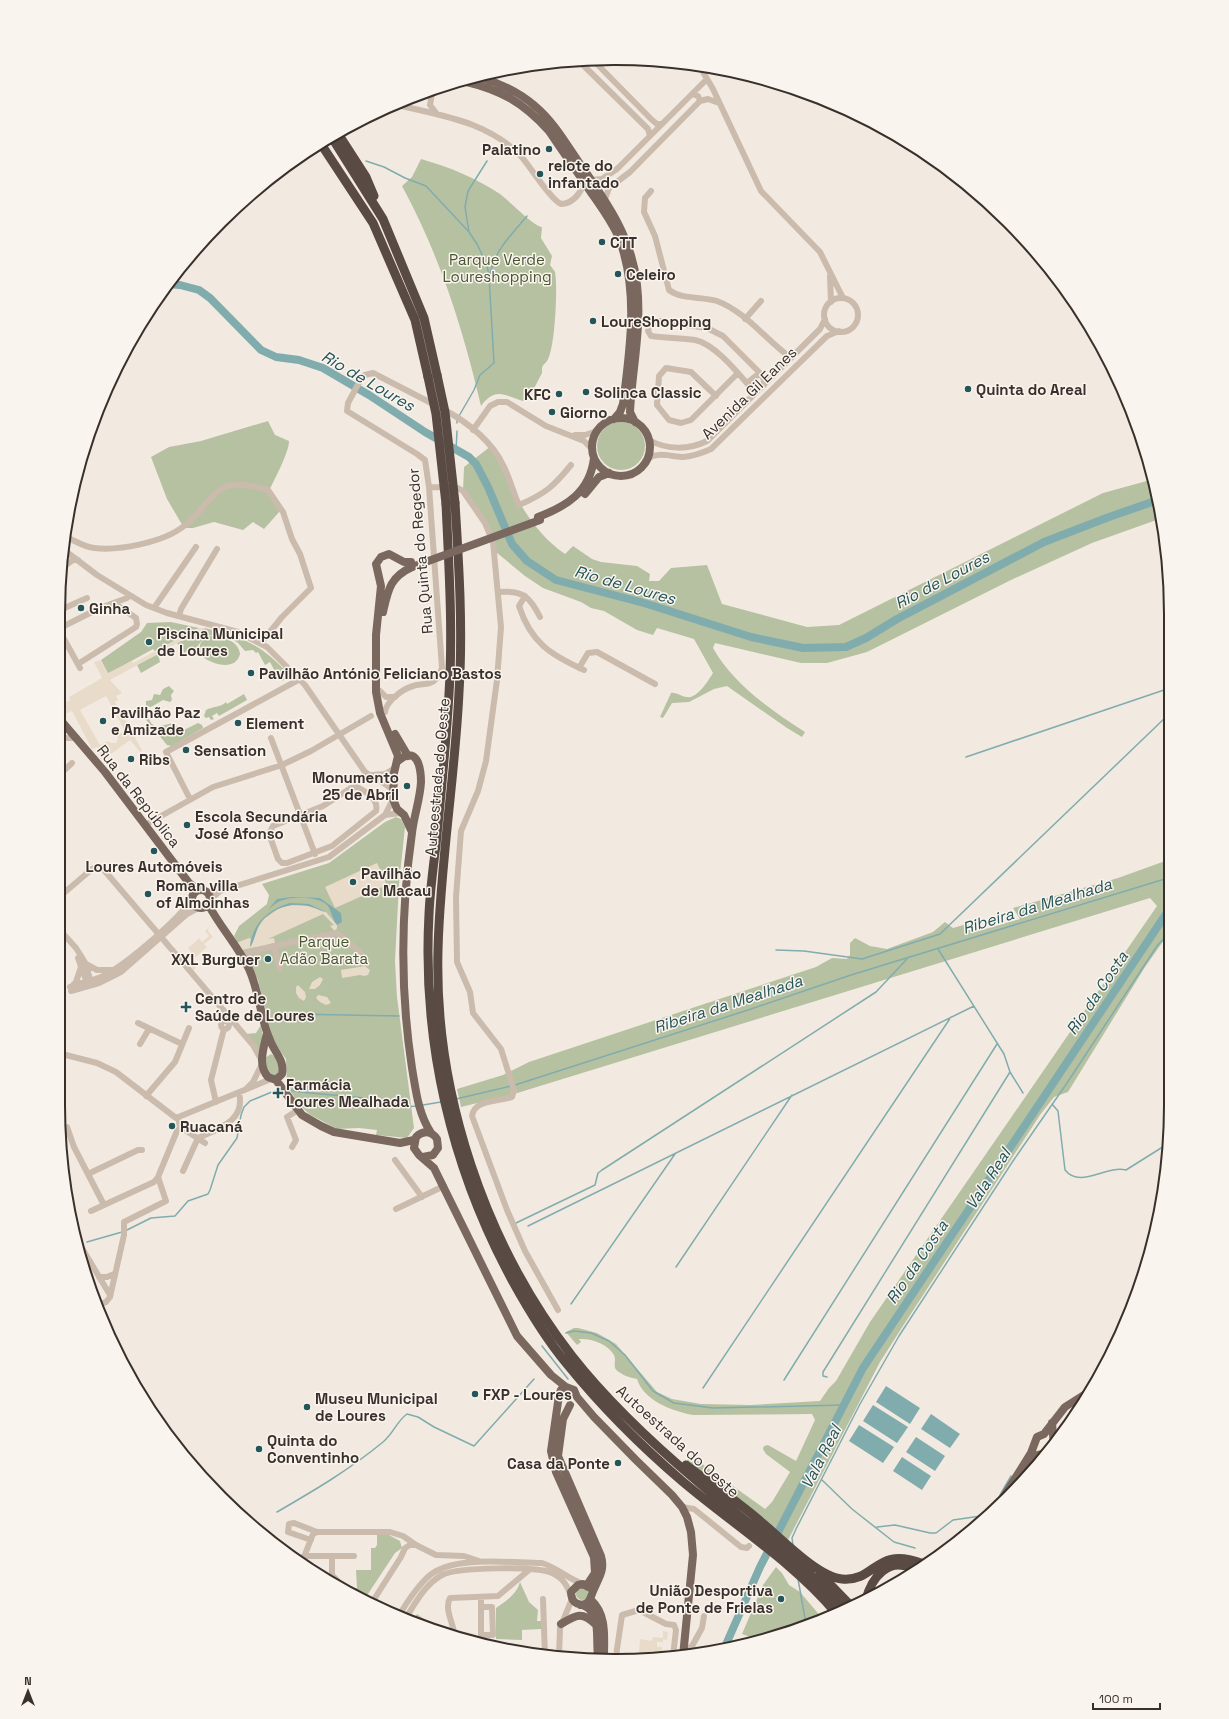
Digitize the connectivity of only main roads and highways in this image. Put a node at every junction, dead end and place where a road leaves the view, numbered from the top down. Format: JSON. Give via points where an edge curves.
{"nodes":[{"id":1,"x":487,"y":81,"type":"edge"},
{"id":2,"x":473,"y":84,"type":"edge"},
{"id":3,"x":341,"y":138,"type":"edge"},
{"id":4,"x":335,"y":142,"type":"edge"},
{"id":5,"x":324,"y":149,"type":"edge"},
{"id":6,"x":587,"y":180,"type":"junction"},
{"id":7,"x":383,"y":219,"type":"junction"},
{"id":8,"x":432,"y":376,"type":"junction"},
{"id":9,"x":614,"y":419,"type":"junction"},
{"id":10,"x":635,"y":422,"type":"junction"},
{"id":11,"x":594,"y":458,"type":"junction"},
{"id":12,"x":609,"y":473,"type":"junction"},
{"id":13,"x":539,"y":519,"type":"junction"},
{"id":14,"x":400,"y":560,"type":"junction"},
{"id":15,"x":412,"y":564,"type":"junction"},
{"id":16,"x":378,"y":573,"type":"junction"},
{"id":17,"x":398,"y":575,"type":"junction"},
{"id":18,"x":65,"y":725,"type":"edge"},
{"id":19,"x":408,"y":756,"type":"junction"},
{"id":20,"x":396,"y":764,"type":"junction"},
{"id":21,"x":417,"y":810,"type":"junction"},
{"id":22,"x":402,"y":814,"type":"junction"},
{"id":23,"x":412,"y":832,"type":"junction"},
{"id":24,"x":197,"y":894,"type":"junction"},
{"id":25,"x":205,"y":905,"type":"junction"},
{"id":26,"x":267,"y":1033,"type":"junction"},
{"id":27,"x":276,"y":1054,"type":"junction"},
{"id":28,"x":262,"y":1061,"type":"junction"},
{"id":29,"x":276,"y":1078,"type":"junction"},
{"id":30,"x":451,"y":1110,"type":"junction"},
{"id":31,"x":420,"y":1113,"type":"junction"},
{"id":32,"x":432,"y":1133,"type":"junction"},
{"id":33,"x":415,"y":1138,"type":"junction"},
{"id":34,"x":400,"y":1143,"type":"junction"},
{"id":35,"x":416,"y":1152,"type":"junction"},
{"id":36,"x":433,"y":1155,"type":"junction"},
{"id":37,"x":423,"y":1157,"type":"junction"},
{"id":38,"x":434,"y":1168,"type":"junction"},
{"id":39,"x":551,"y":1374,"type":"junction"},
{"id":40,"x":566,"y":1387,"type":"junction"},
{"id":41,"x":559,"y":1397,"type":"junction"},
{"id":42,"x":1078,"y":1399,"type":"edge"},
{"id":43,"x":573,"y":1402,"type":"junction"},
{"id":44,"x":1052,"y":1423,"type":"junction"},
{"id":45,"x":1044,"y":1434,"type":"junction"},
{"id":46,"x":1053,"y":1435,"type":"edge"},
{"id":47,"x":1050,"y":1439,"type":"edge"},
{"id":48,"x":1034,"y":1447,"type":"junction"},
{"id":49,"x":1041,"y":1451,"type":"edge"},
{"id":50,"x":1012,"y":1483,"type":"edge"},
{"id":51,"x":753,"y":1526,"type":"junction"},
{"id":52,"x":916,"y":1564,"type":"edge"},
{"id":53,"x":914,"y":1565,"type":"edge"},
{"id":54,"x":813,"y":1566,"type":"junction"},
{"id":55,"x":802,"y":1567,"type":"junction"},
{"id":56,"x":585,"y":1585,"type":"junction"},
{"id":57,"x":867,"y":1592,"type":"edge"},
{"id":58,"x":591,"y":1597,"type":"junction"},
{"id":59,"x":576,"y":1602,"type":"junction"},
{"id":60,"x":847,"y":1602,"type":"edge"},
{"id":61,"x":828,"y":1604,"type":"junction"},
{"id":62,"x":840,"y":1605,"type":"edge"},
{"id":63,"x":831,"y":1609,"type":"edge"},
{"id":64,"x":832,"y":1609,"type":"edge"},
{"id":65,"x":561,"y":1624,"type":"road end"},
{"id":66,"x":597,"y":1626,"type":"junction"},
{"id":67,"x":684,"y":1649,"type":"edge"},
{"id":68,"x":597,"y":1654,"type":"edge"},
{"id":69,"x":604,"y":1654,"type":"edge"}],
"edges":[{"from":1,"to":6,"type":"main road","via":[[508,88],[536,107],[556,128]]},
{"from":2,"to":6,"type":"main road","via":[[500,92],[528,110]]},
{"from":3,"to":7,"type":"highway","via":[[366,177]]},
{"from":4,"to":7,"type":"highway","name":"Autoestrada do Oeste"},
{"from":5,"to":8,"type":"highway","name":"Autoestrada do Oeste","via":[[373,223],[415,320]]},
{"from":6,"to":9,"type":"main road","via":[[618,237],[631,284],[632,308],[623,404]]},
{"from":6,"to":10,"type":"main road","via":[[605,199],[625,236],[638,285],[638,325],[630,412]]},
{"from":7,"to":8,"type":"highway","name":"Autoestrada do Oeste","via":[[424,318]]},
{"from":8,"to":30,"type":"highway","name":"Autoestrada do Oeste","bridge":true,"via":[[445,412],[460,590],[461,654],[455,755],[437,954],[438,993],[447,1093]]},
{"from":9,"to":10,"type":"main road","via":[[625,418]]},
{"from":9,"to":11,"type":"main road","via":[[604,423],[597,431],[592,449]]},
{"from":10,"to":12,"type":"main road","via":[[644,430],[649,440],[647,459],[634,472],[621,475]]},
{"from":11,"to":12,"type":"main road"},
{"from":11,"to":13,"type":"main road","via":[[590,478],[578,494]]},
{"from":12,"to":13,"type":"main road","via":[[599,477],[572,506],[560,513]]},
{"from":13,"to":15,"type":"main road"},
{"from":14,"to":15,"type":"main road"},
{"from":14,"to":16,"type":"main road","via":[[393,554],[384,554],[376,564]]},
{"from":14,"to":17,"type":"main road","via":[[402,565]]},
{"from":15,"to":17,"type":"main road"},
{"from":16,"to":17,"type":"main road","via":[[388,579]]},
{"from":16,"to":20,"type":"main road","via":[[381,586],[376,634],[376,692],[380,713],[396,750]]},
{"from":17,"to":19,"type":"main road","via":[[390,588],[383,612],[379,656],[380,691],[385,712]]},
{"from":18,"to":24,"type":"main road","name":"Rua da República"},
{"from":19,"to":20,"type":"main road"},
{"from":19,"to":21,"type":"main road","via":[[416,759],[420,766]]},
{"from":20,"to":22,"type":"main road","via":[[393,800]]},
{"from":21,"to":22,"type":"main road"},
{"from":21,"to":23,"type":"main road"},
{"from":22,"to":23,"type":"main road"},
{"from":23,"to":31,"type":"main road","via":[[404,928],[404,982],[408,1038]]},
{"from":24,"to":25,"type":"main road"},
{"from":24,"to":25,"type":"main road","via":[[193,903]]},
{"from":25,"to":26,"type":"main road","via":[[241,954],[256,986]]},
{"from":26,"to":27,"type":"main road"},
{"from":26,"to":28,"type":"main road"},
{"from":27,"to":28,"type":"main road","via":[[268,1051]]},
{"from":27,"to":29,"type":"main road","via":[[283,1067]]},
{"from":28,"to":29,"type":"main road","via":[[266,1075]]},
{"from":29,"to":34,"type":"main road","via":[[298,1110],[309,1120],[334,1132]]},
{"from":30,"to":51,"type":"highway","name":"Autoestrada do Oeste","via":[[482,1194],[511,1258],[528,1289],[572,1355],[603,1392],[654,1443],[676,1456]]},
{"from":30,"to":51,"type":"highway","name":"Autoestrada do Oeste","via":[[461,1164],[484,1223],[500,1258],[539,1326],[566,1363],[628,1432],[682,1481]]},
{"from":31,"to":32,"type":"main road"},
{"from":31,"to":33,"type":"main road"},
{"from":32,"to":33,"type":"main road","via":[[423,1132]]},
{"from":32,"to":36,"type":"main road","via":[[438,1144]]},
{"from":33,"to":34,"type":"main road"},
{"from":33,"to":35,"type":"main road","via":[[413,1145]]},
{"from":34,"to":35,"type":"main road"},
{"from":35,"to":37,"type":"main road"},
{"from":36,"to":37,"type":"main road"},
{"from":36,"to":38,"type":"main road"},
{"from":37,"to":38,"type":"main road"},
{"from":38,"to":39,"type":"main road","via":[[511,1326],[525,1347]]},
{"from":39,"to":40,"type":"main road"},
{"from":39,"to":41,"type":"main road"},
{"from":40,"to":41,"type":"main road","via":[[561,1390]]},
{"from":40,"to":43,"type":"main road","via":[[574,1390]]},
{"from":41,"to":43,"type":"main road","via":[[564,1405]]},
{"from":41,"to":56,"type":"main road","via":[[551,1457],[558,1479],[594,1557],[595,1574]]},
{"from":42,"to":44,"type":"main road","via":[[1065,1407]]},
{"from":43,"to":58,"type":"main road","via":[[563,1419],[558,1456],[602,1561],[601,1575]]},
{"from":43,"to":67,"type":"main road","via":[[594,1416],[682,1507],[687,1517],[691,1538],[692,1579]]},
{"from":44,"to":45,"type":"main road"},
{"from":44,"to":46,"type":"main road"},
{"from":45,"to":47,"type":"main road"},
{"from":45,"to":48,"type":"main road","via":[[1037,1437]]},
{"from":48,"to":49,"type":"main road"},
{"from":48,"to":50,"type":"main road"},
{"from":51,"to":55,"type":"highway","name":"Autoestrada do Oeste"},
{"from":52,"to":54,"type":"highway","via":[[898,1557],[889,1559],[860,1576],[844,1580],[828,1575]]},
{"from":53,"to":57,"type":"highway","via":[[892,1566],[884,1570],[873,1579]]},
{"from":54,"to":55,"type":"highway"},
{"from":54,"to":60,"type":"highway"},
{"from":55,"to":61,"type":"highway","name":"Autoestrada do Oeste"},
{"from":55,"to":62,"type":"highway","name":"Autoestrada do Oeste"},
{"from":56,"to":58,"type":"main road"},
{"from":56,"to":59,"type":"main road","via":[[574,1588]]},
{"from":58,"to":59,"type":"main road","via":[[588,1603]]},
{"from":58,"to":69,"type":"main road","via":[[604,1622]]},
{"from":59,"to":66,"type":"main road","via":[[588,1607]]},
{"from":61,"to":63,"type":"highway"},
{"from":61,"to":64,"type":"highway","name":"Autoestrada do Oeste"},
{"from":65,"to":66,"type":"main road","via":[[580,1615]]},
{"from":66,"to":68,"type":"main road"}]}
